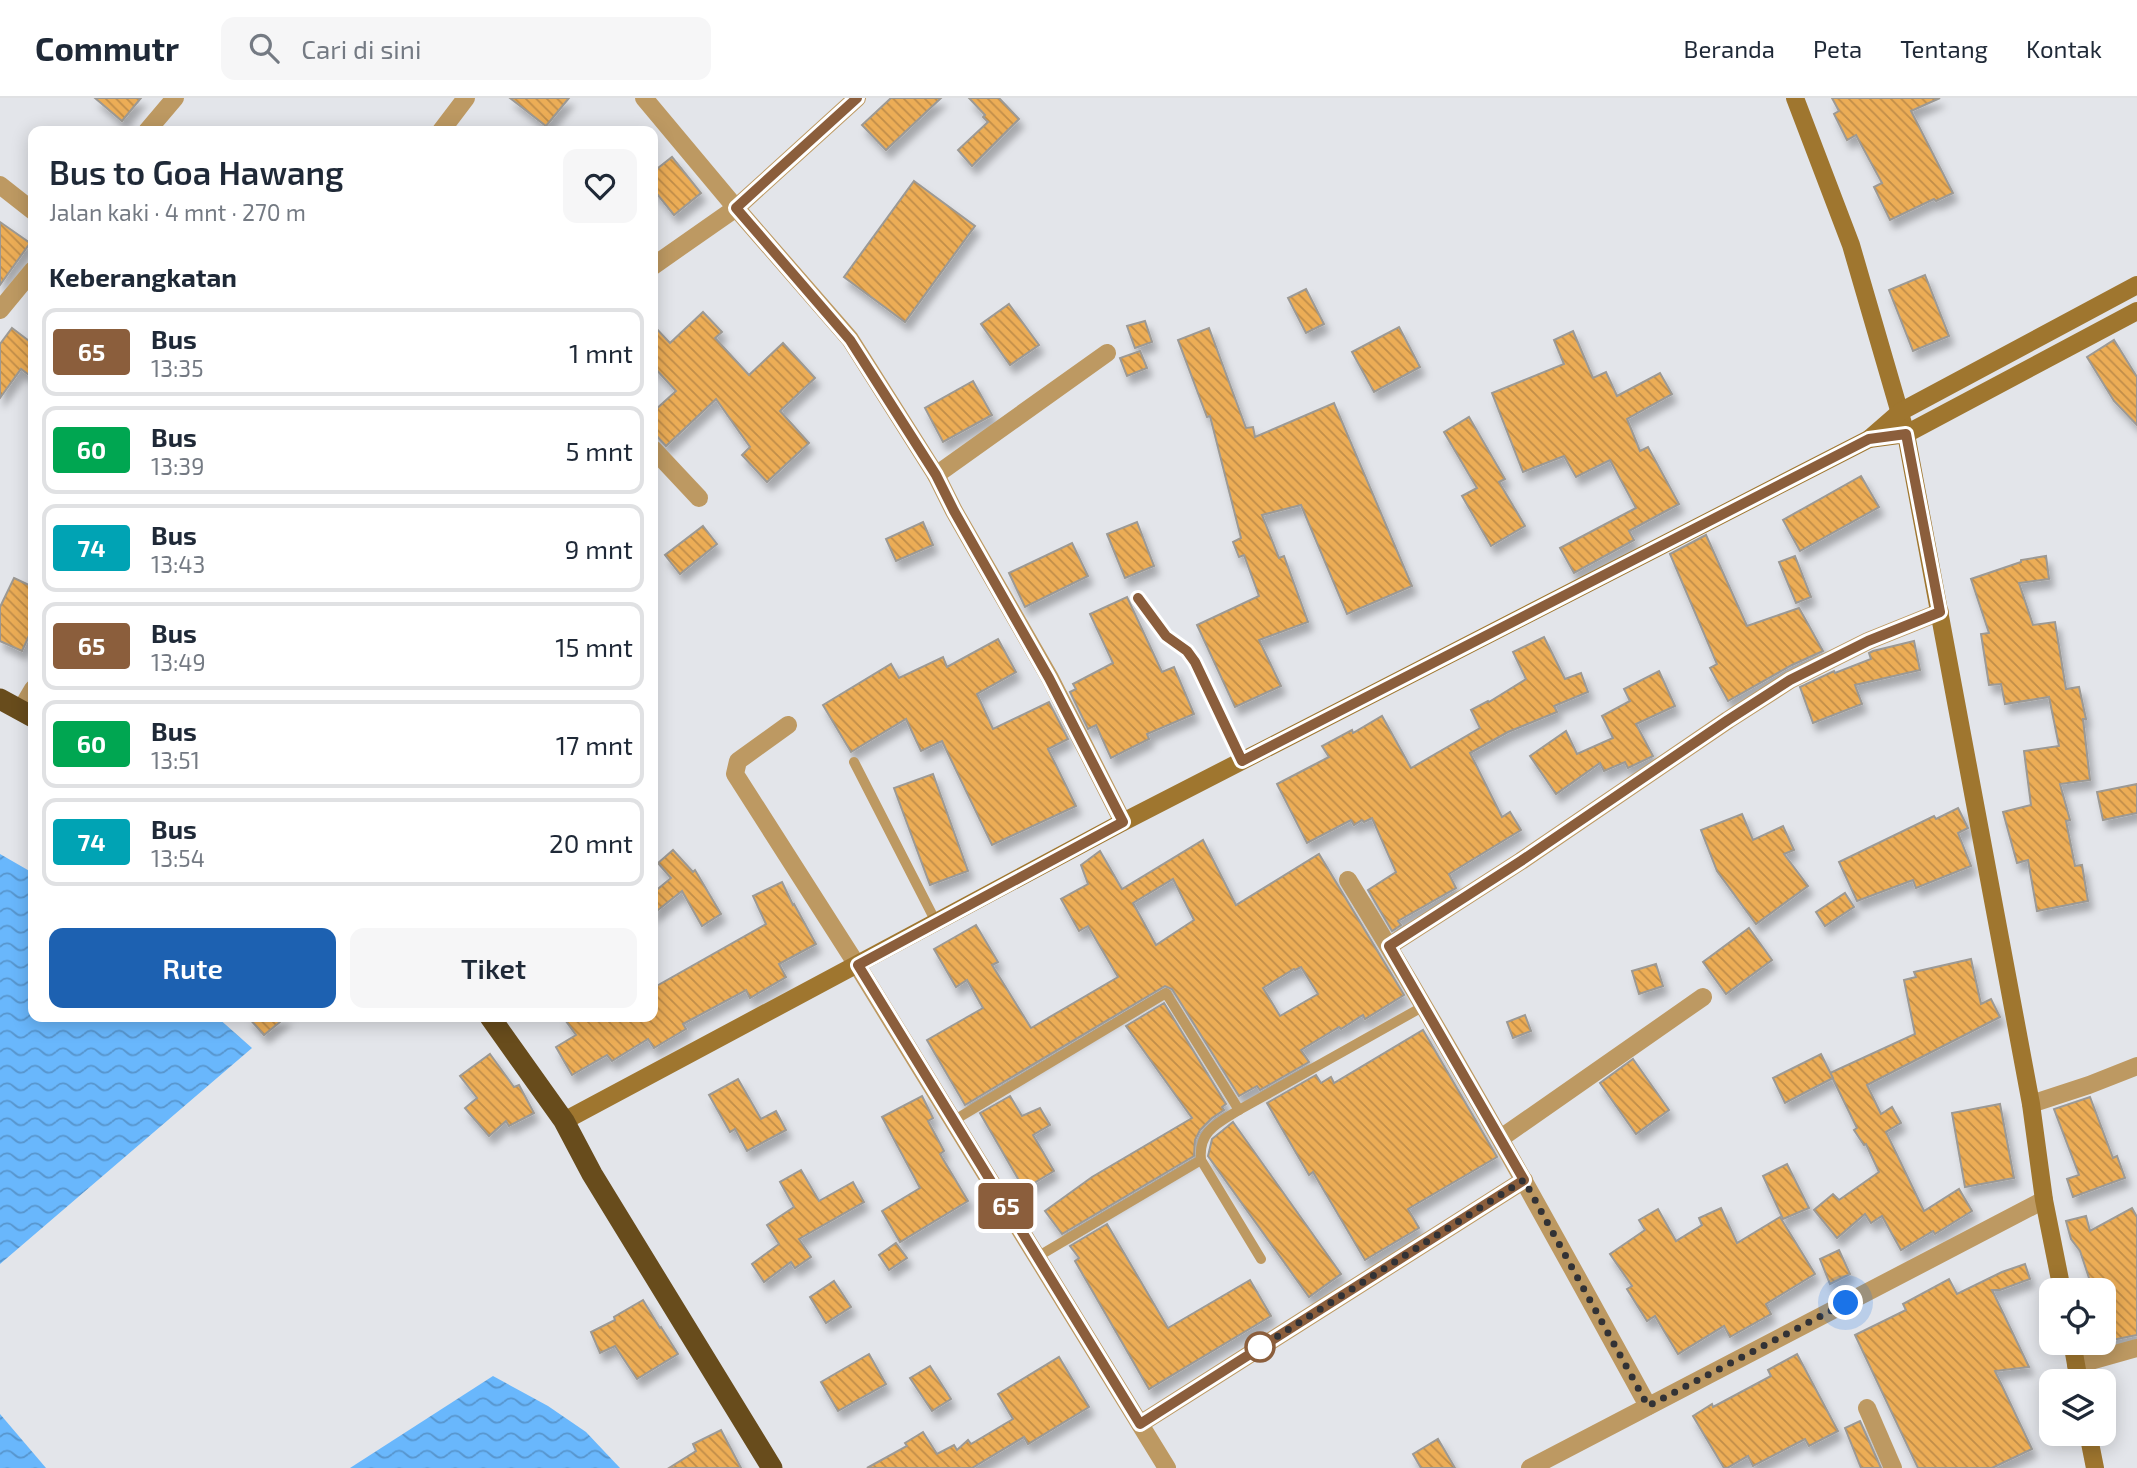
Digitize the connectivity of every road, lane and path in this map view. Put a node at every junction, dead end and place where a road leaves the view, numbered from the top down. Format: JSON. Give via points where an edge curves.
{"nodes":[{"id":1,"x":175,"y":98,"type":"edge"},
{"id":2,"x":466,"y":98,"type":"edge"},
{"id":3,"x":644,"y":98,"type":"edge"},
{"id":4,"x":857,"y":98,"type":"edge"},
{"id":5,"x":1795,"y":98,"type":"edge"},
{"id":6,"x":151,"y":126,"type":"edge"},
{"id":7,"x":445,"y":126,"type":"edge"},
{"id":8,"x":0,"y":185,"type":"edge"},
{"id":9,"x":28,"y":207,"type":"edge"},
{"id":10,"x":736,"y":208,"type":"junction"},
{"id":11,"x":658,"y":263,"type":"edge"},
{"id":12,"x":28,"y":276,"type":"edge"},
{"id":13,"x":2137,"y":285,"type":"edge"},
{"id":14,"x":0,"y":310,"type":"edge"},
{"id":15,"x":2137,"y":312,"type":"edge"},
{"id":16,"x":1107,"y":353,"type":"dead end"},
{"id":17,"x":1900,"y":412,"type":"junction"},
{"id":18,"x":1906,"y":434,"type":"junction"},
{"id":19,"x":1869,"y":439,"type":"junction"},
{"id":20,"x":658,"y":454,"type":"edge"},
{"id":21,"x":936,"y":475,"type":"junction"},
{"id":22,"x":699,"y":498,"type":"dead end"},
{"id":23,"x":1138,"y":598,"type":"dead end"},
{"id":24,"x":1940,"y":612,"type":"junction"},
{"id":25,"x":0,"y":699,"type":"edge"},
{"id":26,"x":27,"y":714,"type":"edge"},
{"id":27,"x":788,"y":725,"type":"dead end"},
{"id":28,"x":1242,"y":761,"type":"junction"},
{"id":29,"x":854,"y":762,"type":"dead end"},
{"id":30,"x":1123,"y":822,"type":"junction"},
{"id":31,"x":1348,"y":880,"type":"dead end"},
{"id":32,"x":936,"y":922,"type":"junction"},
{"id":33,"x":1389,"y":946,"type":"junction"},
{"id":34,"x":858,"y":965,"type":"junction"},
{"id":35,"x":1703,"y":998,"type":"dead end"},
{"id":36,"x":1424,"y":1006,"type":"junction"},
{"id":37,"x":494,"y":1022,"type":"edge"},
{"id":38,"x":2137,"y":1066,"type":"edge"},
{"id":39,"x":2031,"y":1104,"type":"junction"},
{"id":40,"x":1239,"y":1110,"type":"junction"},
{"id":41,"x":565,"y":1121,"type":"junction"},
{"id":42,"x":953,"y":1121,"type":"junction"},
{"id":43,"x":1501,"y":1138,"type":"junction"},
{"id":44,"x":1201,"y":1160,"type":"junction"},
{"id":45,"x":1524,"y":1180,"type":"junction"},
{"id":46,"x":2044,"y":1200,"type":"junction"},
{"id":47,"x":1037,"y":1257,"type":"junction"},
{"id":48,"x":1261,"y":1259,"type":"dead end"},
{"id":49,"x":2060,"y":1278,"type":"edge"},
{"id":50,"x":2137,"y":1348,"type":"edge"},
{"id":51,"x":2087,"y":1369,"type":"edge"},
{"id":52,"x":1648,"y":1406,"type":"junction"},
{"id":53,"x":1867,"y":1408,"type":"dead end"},
{"id":54,"x":1140,"y":1424,"type":"junction"},
{"id":55,"x":2091,"y":1446,"type":"edge"},
{"id":56,"x":772,"y":1468,"type":"edge"},
{"id":57,"x":1167,"y":1468,"type":"edge"},
{"id":58,"x":1530,"y":1468,"type":"edge"},
{"id":59,"x":1893,"y":1468,"type":"edge"},
{"id":60,"x":2095,"y":1468,"type":"edge"}],
"edges":[{"from":1,"to":6,"type":"street"},
{"from":2,"to":7,"type":"street"},
{"from":3,"to":10,"type":"street"},
{"from":4,"to":10,"type":"street"},
{"from":5,"to":17,"type":"main road","via":[[1851,245]]},
{"from":8,"to":9,"type":"street"},
{"from":10,"to":11,"type":"street"},
{"from":10,"to":21,"type":"street","via":[[850,340]]},
{"from":12,"to":14,"type":"street"},
{"from":13,"to":17,"type":"main road"},
{"from":15,"to":18,"type":"main road"},
{"from":16,"to":21,"type":"street"},
{"from":17,"to":18,"type":"main road"},
{"from":17,"to":19,"type":"main road"},
{"from":18,"to":19,"type":"main road"},
{"from":18,"to":24,"type":"main road"},
{"from":19,"to":28,"type":"main road"},
{"from":20,"to":22,"type":"street"},
{"from":21,"to":30,"type":"street"},
{"from":23,"to":28,"type":"lane","via":[[1166,636],[1195,662]]},
{"from":24,"to":33,"type":"street","via":[[1790,680]]},
{"from":24,"to":39,"type":"main road"},
{"from":25,"to":26,"type":"highway"},
{"from":27,"to":34,"type":"street","via":[[738,761],[735,774]]},
{"from":28,"to":30,"type":"main road"},
{"from":29,"to":32,"type":"lane"},
{"from":30,"to":32,"type":"main road"},
{"from":31,"to":33,"type":"street"},
{"from":32,"to":34,"type":"main road"},
{"from":33,"to":36,"type":"street"},
{"from":34,"to":41,"type":"main road"},
{"from":34,"to":42,"type":"street"},
{"from":35,"to":43,"type":"street"},
{"from":36,"to":40,"type":"lane"},
{"from":36,"to":43,"type":"street"},
{"from":37,"to":41,"type":"highway"},
{"from":38,"to":39,"type":"street"},
{"from":39,"to":46,"type":"main road"},
{"from":40,"to":42,"type":"lane","via":[[1166,993]]},
{"from":40,"to":44,"type":"lane","via":[[1205,1136]]},
{"from":41,"to":56,"type":"highway","via":[[592,1174]]},
{"from":42,"to":47,"type":"street"},
{"from":43,"to":45,"type":"street"},
{"from":44,"to":47,"type":"lane"},
{"from":44,"to":48,"type":"lane"},
{"from":45,"to":52,"type":"street"},
{"from":45,"to":54,"type":"street"},
{"from":46,"to":49,"type":"main road"},
{"from":46,"to":52,"type":"street"},
{"from":47,"to":54,"type":"street"},
{"from":50,"to":51,"type":"street"},
{"from":52,"to":58,"type":"street"},
{"from":53,"to":59,"type":"street"},
{"from":54,"to":57,"type":"street"},
{"from":55,"to":60,"type":"main road"}]}
